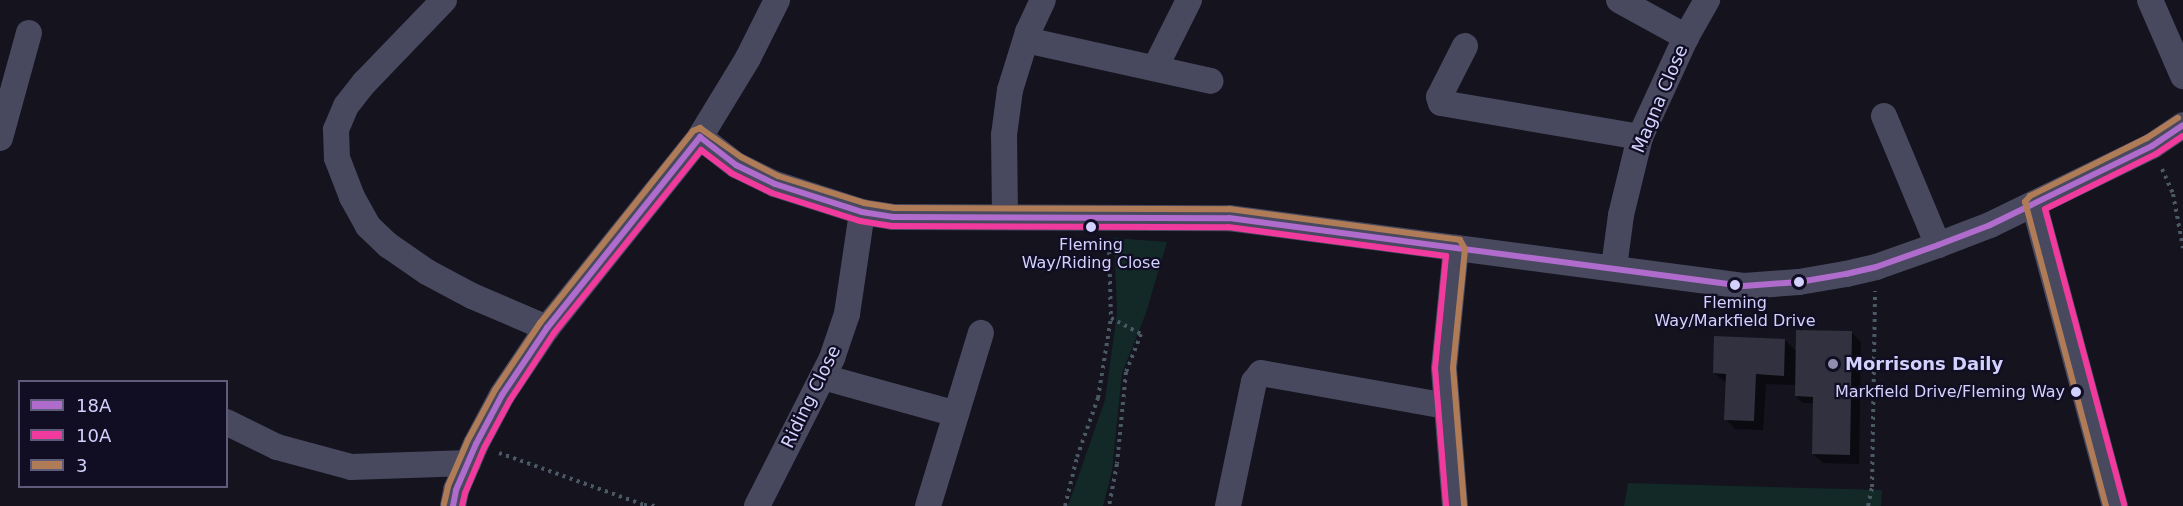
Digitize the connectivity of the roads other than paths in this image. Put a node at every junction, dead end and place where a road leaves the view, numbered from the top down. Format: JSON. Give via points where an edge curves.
{"nodes":[{"id":1,"x":444,"y":0,"type":"edge"},
{"id":2,"x":777,"y":0,"type":"edge"},
{"id":3,"x":1043,"y":0,"type":"edge"},
{"id":4,"x":1189,"y":0,"type":"edge"},
{"id":5,"x":1619,"y":0,"type":"edge"},
{"id":6,"x":1707,"y":0,"type":"edge"},
{"id":7,"x":2150,"y":0,"type":"edge"},
{"id":8,"x":29,"y":33,"type":"dead end"},
{"id":9,"x":1686,"y":37,"type":"junction"},
{"id":10,"x":1026,"y":40,"type":"junction"},
{"id":11,"x":1465,"y":46,"type":"dead end"},
{"id":12,"x":1155,"y":68,"type":"junction"},
{"id":13,"x":2183,"y":76,"type":"edge"},
{"id":14,"x":1211,"y":81,"type":"dead end"},
{"id":15,"x":1884,"y":116,"type":"dead end"},
{"id":16,"x":2183,"y":125,"type":"edge"},
{"id":17,"x":700,"y":137,"type":"junction"},
{"id":18,"x":1640,"y":137,"type":"junction"},
{"id":19,"x":0,"y":138,"type":"edge"},
{"id":20,"x":2034,"y":204,"type":"junction"},
{"id":21,"x":862,"y":212,"type":"junction"},
{"id":22,"x":1005,"y":216,"type":"junction"},
{"id":23,"x":1938,"y":245,"type":"junction"},
{"id":24,"x":1456,"y":248,"type":"junction"},
{"id":25,"x":1614,"y":267,"type":"junction"},
{"id":26,"x":547,"y":328,"type":"junction"},
{"id":27,"x":981,"y":333,"type":"dead end"},
{"id":28,"x":823,"y":377,"type":"junction"},
{"id":29,"x":1447,"y":406,"type":"junction"},
{"id":30,"x":956,"y":414,"type":"junction"},
{"id":31,"x":228,"y":423,"type":"edge"},
{"id":32,"x":472,"y":454,"type":"junction"},
{"id":33,"x":453,"y":506,"type":"edge"},
{"id":34,"x":757,"y":506,"type":"edge"},
{"id":35,"x":928,"y":506,"type":"edge"},
{"id":36,"x":1228,"y":506,"type":"edge"},
{"id":37,"x":1455,"y":506,"type":"edge"},
{"id":38,"x":2115,"y":506,"type":"edge"}],
"edges":[{"from":1,"to":26,"type":"street","via":[[346,106],[336,130],[337,158],[368,226],[388,245],[472,296]]},
{"from":2,"to":17,"type":"street","via":[[748,58]]},
{"from":3,"to":10,"type":"street"},
{"from":4,"to":12,"type":"street"},
{"from":5,"to":9,"type":"street","name":"Magna Close"},
{"from":6,"to":9,"type":"street","name":"Magna Close"},
{"from":7,"to":13,"type":"street"},
{"from":8,"to":19,"type":"street"},
{"from":9,"to":18,"type":"street","name":"Magna Close"},
{"from":10,"to":12,"type":"street"},
{"from":10,"to":22,"type":"street","via":[[1010,90],[1004,135]]},
{"from":11,"to":18,"type":"street","via":[[1439,98],[1441,103]]},
{"from":12,"to":14,"type":"street"},
{"from":15,"to":23,"type":"street"},
{"from":16,"to":20,"type":"street","via":[[2152,146]]},
{"from":17,"to":21,"type":"street","via":[[736,165],[775,183]]},
{"from":17,"to":26,"type":"street"},
{"from":18,"to":25,"type":"street","name":"Magna Close","via":[[1621,215]]},
{"from":20,"to":23,"type":"street"},
{"from":20,"to":38,"type":"street"},
{"from":21,"to":22,"type":"street","via":[[893,217]]},
{"from":21,"to":28,"type":"street","name":"Riding Close","via":[[847,314]]},
{"from":22,"to":24,"type":"street","via":[[1229,218]]},
{"from":23,"to":25,"type":"street","via":[[1876,267],[1798,282],[1744,286]]},
{"from":24,"to":25,"type":"street"},
{"from":24,"to":29,"type":"street","via":[[1445,358]]},
{"from":26,"to":32,"type":"street","via":[[502,395]]},
{"from":27,"to":30,"type":"street"},
{"from":28,"to":30,"type":"street"},
{"from":28,"to":34,"type":"street","name":"Riding Close"},
{"from":29,"to":36,"type":"street","via":[[1261,373],[1254,382]]},
{"from":29,"to":37,"type":"street"},
{"from":30,"to":35,"type":"street"},
{"from":31,"to":32,"type":"street","via":[[277,447],[351,468]]},
{"from":32,"to":33,"type":"street"}]}
